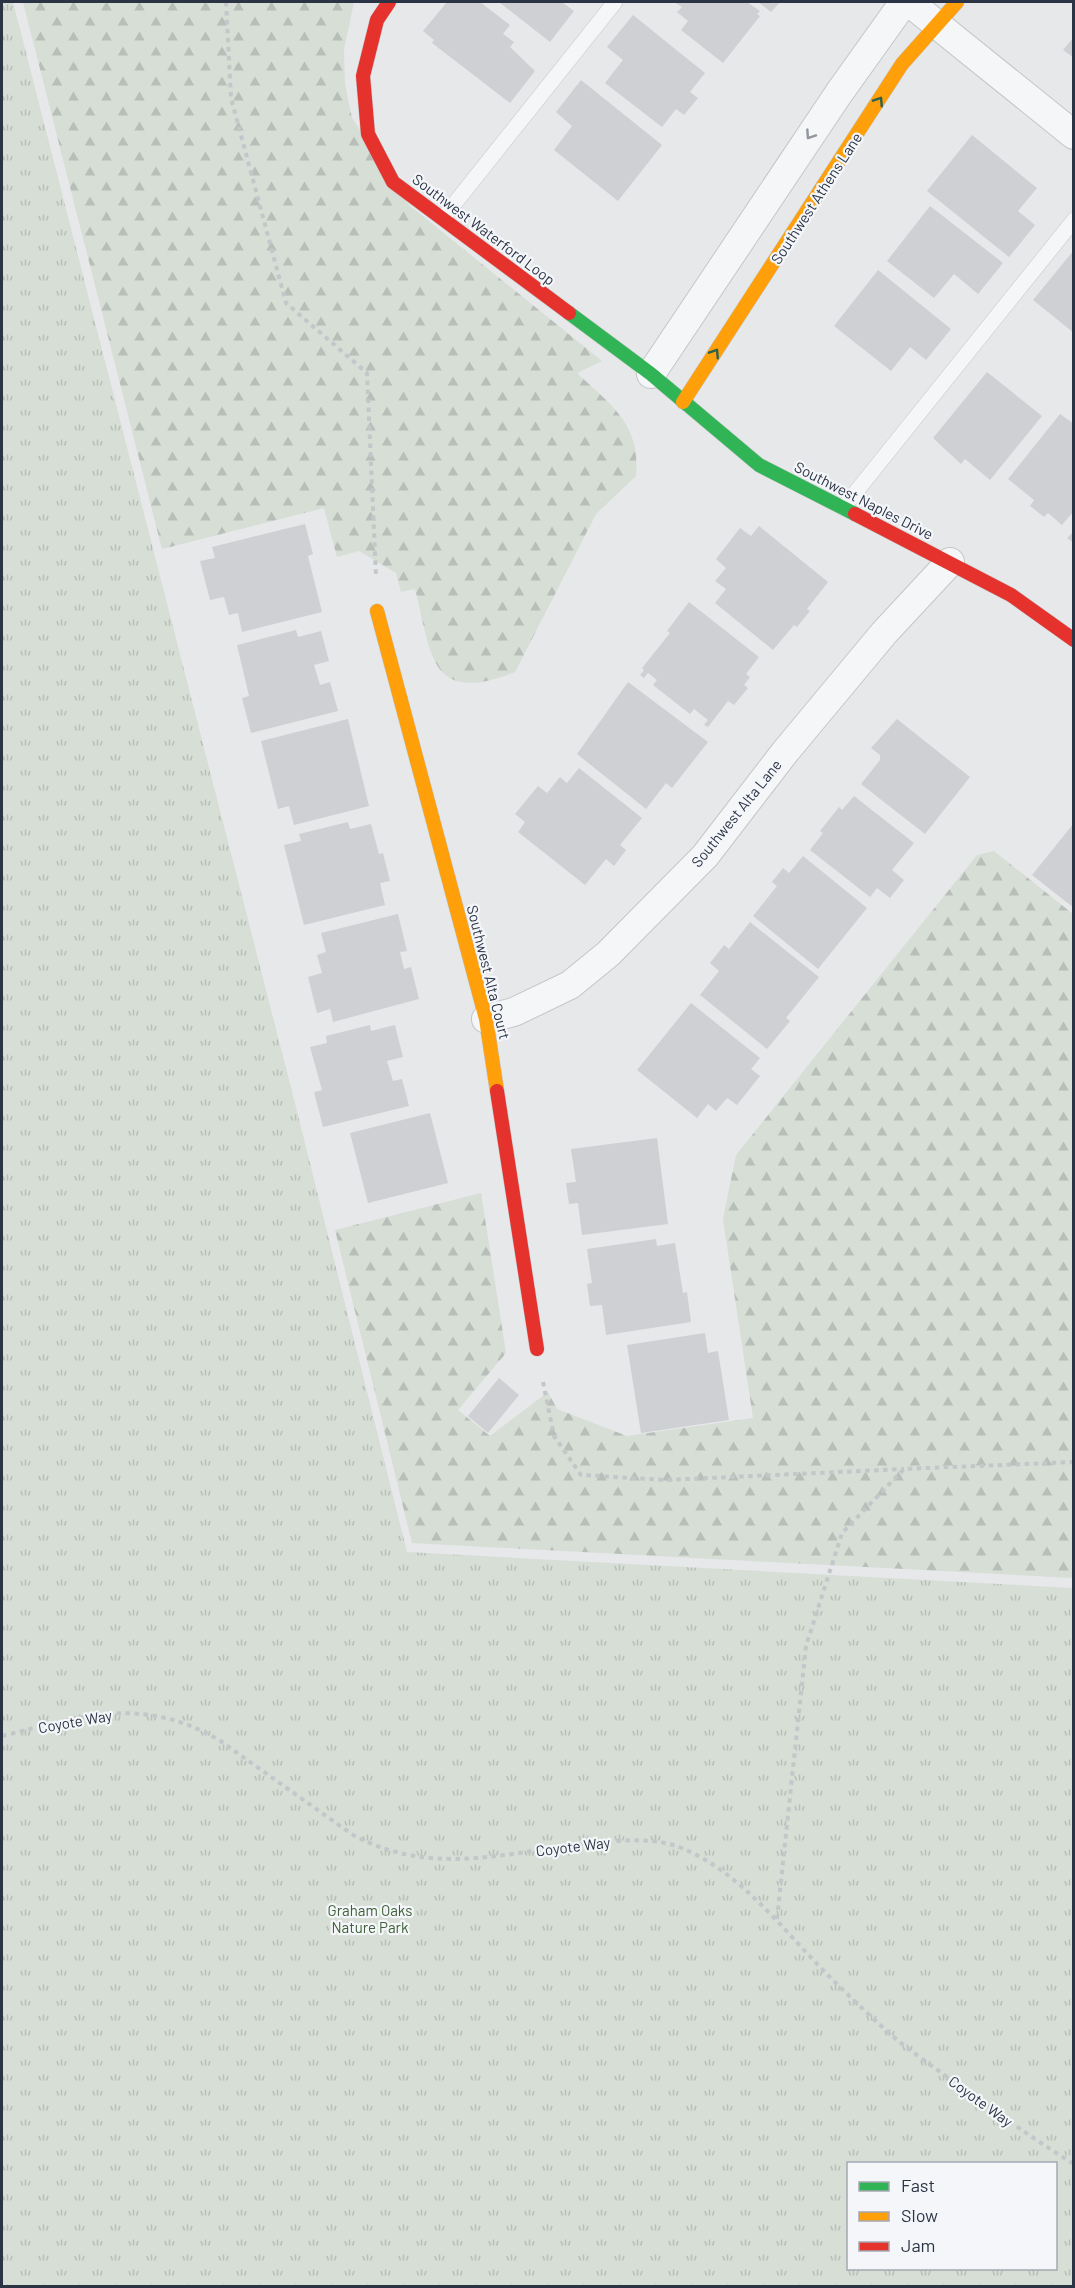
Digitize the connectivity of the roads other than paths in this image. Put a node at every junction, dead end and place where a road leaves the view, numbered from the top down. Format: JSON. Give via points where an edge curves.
{"nodes":[{"id":1,"x":389,"y":2,"type":"edge"},
{"id":2,"x":615,"y":2,"type":"edge"},
{"id":3,"x":904,"y":2,"type":"edge"},
{"id":4,"x":909,"y":2,"type":"edge"},
{"id":5,"x":957,"y":2,"type":"edge"},
{"id":6,"x":938,"y":25,"type":"junction"},
{"id":7,"x":1074,"y":135,"type":"edge"},
{"id":8,"x":443,"y":218,"type":"junction"},
{"id":9,"x":1074,"y":220,"type":"edge"},
{"id":10,"x":651,"y":374,"type":"junction"},
{"id":11,"x":683,"y":402,"type":"junction"},
{"id":12,"x":843,"y":508,"type":"junction"},
{"id":13,"x":950,"y":562,"type":"junction"},
{"id":14,"x":377,"y":610,"type":"road end"},
{"id":15,"x":1074,"y":640,"type":"edge"},
{"id":16,"x":486,"y":1019,"type":"junction"},
{"id":17,"x":537,"y":1349,"type":"road end"}],
"edges":[{"from":1,"to":8,"type":"street","name":"Southwest Waterford Loop","via":[[377,20],[363,76],[368,134],[393,182]]},
{"from":2,"to":8,"type":"lane"},
{"from":3,"to":10,"type":"street","one_way":true,"via":[[838,93]]},
{"from":4,"to":6,"type":"street"},
{"from":5,"to":6,"type":"street","name":"Southwest Athens Lane"},
{"from":6,"to":7,"type":"street"},
{"from":11,"to":6,"type":"street","name":"Southwest Athens Lane","one_way":true,"via":[[902,64]]},
{"from":8,"to":10,"type":"street","name":"Southwest Waterford Loop"},
{"from":9,"to":12,"type":"lane"},
{"from":10,"to":11,"type":"street","name":"Southwest Naples Drive"},
{"from":11,"to":12,"type":"street","name":"Southwest Naples Drive","via":[[759,465]]},
{"from":12,"to":13,"type":"street","name":"Southwest Naples Drive"},
{"from":13,"to":15,"type":"street","name":"Southwest Naples Drive","via":[[1011,595]]},
{"from":13,"to":16,"type":"street","name":"Southwest Alta Lane","via":[[846,678],[705,856],[608,954],[570,985],[514,1012]]},
{"from":14,"to":16,"type":"street","name":"Southwest Alta Court"},
{"from":16,"to":17,"type":"street","name":"Southwest Alta Court"}]}
